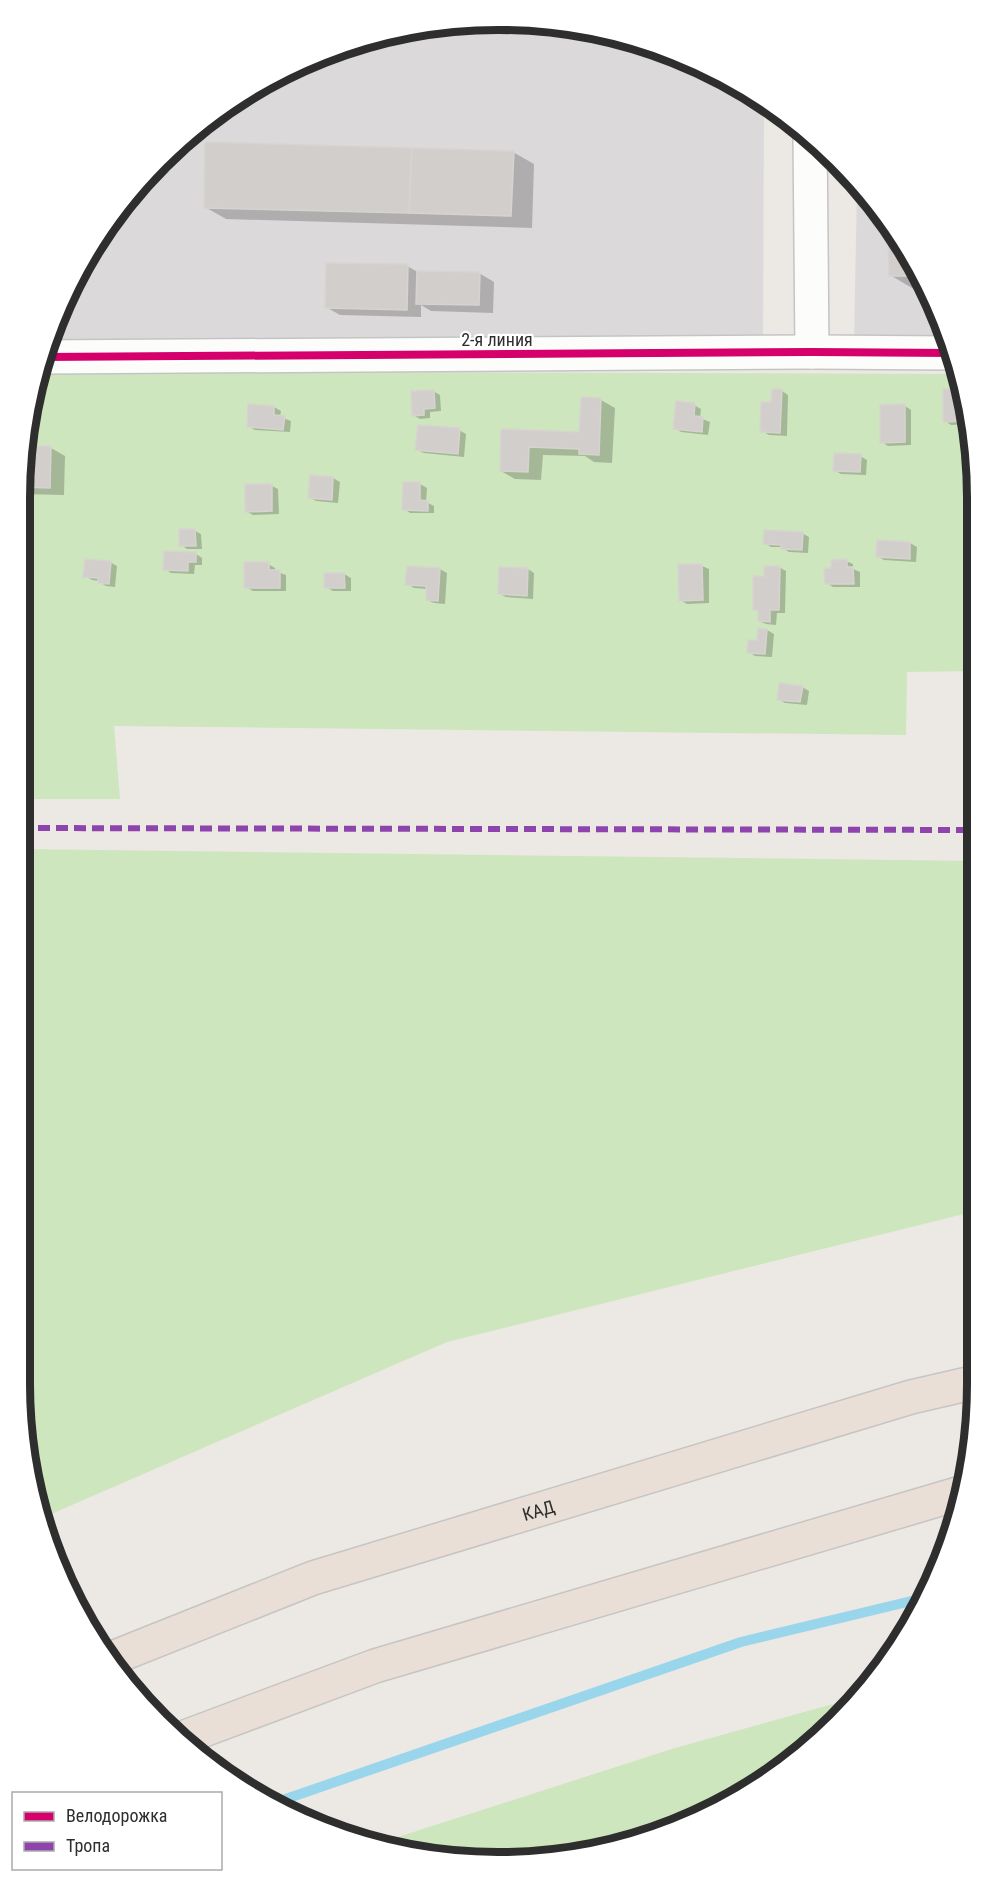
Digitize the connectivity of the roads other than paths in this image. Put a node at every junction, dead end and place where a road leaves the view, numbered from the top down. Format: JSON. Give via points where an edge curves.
{"nodes":[{"id":1,"x":810,"y":149,"type":"edge"},
{"id":2,"x":812,"y":352,"type":"junction"},
{"id":3,"x":944,"y":353,"type":"edge"},
{"id":4,"x":52,"y":357,"type":"edge"},
{"id":5,"x":967,"y":1384,"type":"edge"},
{"id":6,"x":953,"y":1495,"type":"edge"},
{"id":7,"x":118,"y":1656,"type":"edge"},
{"id":8,"x":189,"y":1735,"type":"edge"}],
"edges":[{"from":1,"to":2,"type":"street"},
{"from":2,"to":3,"type":"street","name":"2-я линия"},
{"from":2,"to":4,"type":"street","name":"2-я линия"},
{"from":5,"to":7,"type":"highway","name":"КАД","via":[[911,1397],[313,1578]]},
{"from":6,"to":8,"type":"highway","via":[[375,1666]]}]}
